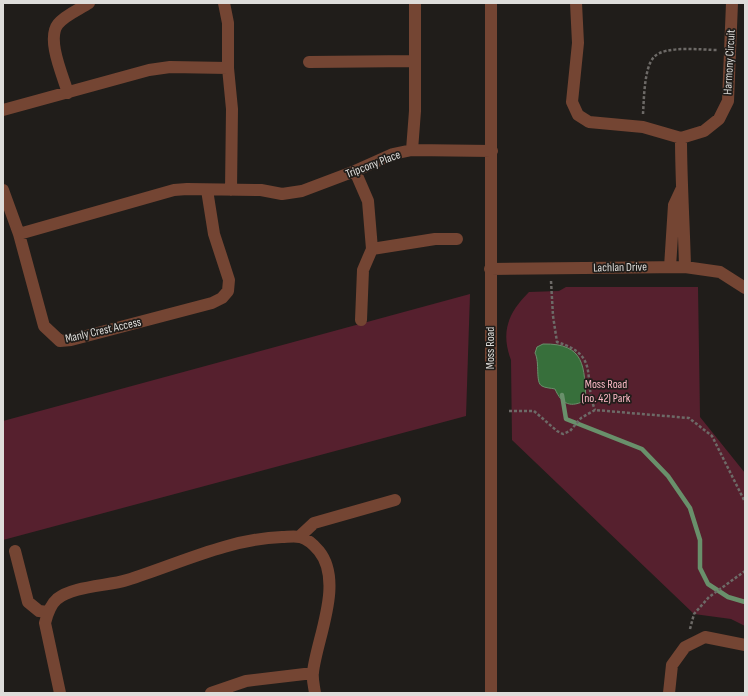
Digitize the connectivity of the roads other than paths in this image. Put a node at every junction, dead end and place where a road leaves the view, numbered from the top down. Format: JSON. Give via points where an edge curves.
{"nodes":[{"id":1,"x":89,"y":3,"type":"edge"},
{"id":2,"x":224,"y":3,"type":"edge"},
{"id":3,"x":415,"y":3,"type":"edge"},
{"id":4,"x":491,"y":3,"type":"edge"},
{"id":5,"x":576,"y":3,"type":"edge"},
{"id":6,"x":732,"y":3,"type":"edge"},
{"id":7,"x":415,"y":61,"type":"junction"},
{"id":8,"x":309,"y":62,"type":"dead end"},
{"id":9,"x":228,"y":68,"type":"junction"},
{"id":10,"x":68,"y":93,"type":"junction"},
{"id":11,"x":3,"y":110,"type":"edge"},
{"id":12,"x":681,"y":138,"type":"junction"},
{"id":13,"x":412,"y":150,"type":"junction"},
{"id":14,"x":492,"y":151,"type":"junction"},
{"id":15,"x":355,"y":171,"type":"junction"},
{"id":16,"x":3,"y":190,"type":"edge"},
{"id":17,"x":207,"y":190,"type":"junction"},
{"id":18,"x":231,"y":190,"type":"junction"},
{"id":19,"x":681,"y":190,"type":"junction"},
{"id":20,"x":20,"y":234,"type":"junction"},
{"id":21,"x":457,"y":239,"type":"dead end"},
{"id":22,"x":372,"y":249,"type":"junction"},
{"id":23,"x":670,"y":267,"type":"junction"},
{"id":24,"x":685,"y":267,"type":"junction"},
{"id":25,"x":490,"y":269,"type":"junction"},
{"id":26,"x":745,"y":288,"type":"edge"},
{"id":27,"x":361,"y":320,"type":"dead end"},
{"id":28,"x":395,"y":500,"type":"dead end"},
{"id":29,"x":299,"y":537,"type":"junction"},
{"id":30,"x":15,"y":551,"type":"dead end"},
{"id":31,"x":48,"y":612,"type":"junction"},
{"id":32,"x":745,"y":645,"type":"edge"},
{"id":33,"x":313,"y":673,"type":"junction"},
{"id":34,"x":60,"y":693,"type":"edge"},
{"id":35,"x":211,"y":693,"type":"edge"},
{"id":36,"x":315,"y":693,"type":"edge"},
{"id":37,"x":491,"y":693,"type":"edge"},
{"id":38,"x":670,"y":693,"type":"edge"}],
"edges":[{"from":1,"to":10,"type":"street","via":[[58,24],[54,34],[53,44]]},
{"from":2,"to":9,"type":"street","via":[[228,23]]},
{"from":3,"to":7,"type":"street"},
{"from":4,"to":14,"type":"street","name":"Moss Road"},
{"from":5,"to":12,"type":"street","via":[[578,43],[572,102],[578,115],[589,122],[643,127]]},
{"from":6,"to":12,"type":"street","name":"Harmony Circuit","via":[[728,101],[719,119],[704,132]]},
{"from":7,"to":8,"type":"street"},
{"from":7,"to":13,"type":"street"},
{"from":9,"to":10,"type":"street","via":[[170,67],[149,70]]},
{"from":9,"to":18,"type":"street","via":[[232,109]]},
{"from":10,"to":11,"type":"street"},
{"from":12,"to":19,"type":"street"},
{"from":13,"to":14,"type":"street","name":"Tripcony Place"},
{"from":13,"to":15,"type":"street","name":"Tripcony Place","via":[[394,154]]},
{"from":14,"to":25,"type":"street","name":"Moss Road"},
{"from":15,"to":18,"type":"street","name":"Tripcony Place","via":[[302,191],[282,194],[261,190]]},
{"from":15,"to":22,"type":"street","via":[[368,201]]},
{"from":16,"to":20,"type":"street","name":"Manly Crest Access"},
{"from":17,"to":18,"type":"street","name":"Tripcony Place"},
{"from":17,"to":20,"type":"street","name":"Tripcony Place","via":[[174,190]]},
{"from":17,"to":20,"type":"street","name":"Manly Crest Access","via":[[214,234],[229,280],[228,291],[222,298],[212,303],[71,340],[60,341],[44,326]]},
{"from":19,"to":23,"type":"street","via":[[674,205]]},
{"from":19,"to":24,"type":"street","via":[[684,207]]},
{"from":21,"to":22,"type":"street","via":[[435,239]]},
{"from":22,"to":27,"type":"street","via":[[364,270]]},
{"from":23,"to":24,"type":"street","name":"Lachlan Drive"},
{"from":23,"to":25,"type":"street","name":"Lachlan Drive"},
{"from":24,"to":26,"type":"street","name":"Lachlan Drive","via":[[720,272]]},
{"from":25,"to":37,"type":"street","name":"Moss Road"},
{"from":28,"to":29,"type":"street","via":[[314,523]]},
{"from":29,"to":31,"type":"street","via":[[266,538],[207,551],[126,580],[71,592],[57,599]]},
{"from":29,"to":33,"type":"street","via":[[308,540],[320,552],[329,582],[328,606]]},
{"from":30,"to":31,"type":"street","via":[[28,602],[39,611]]},
{"from":31,"to":34,"type":"street","via":[[45,623]]},
{"from":32,"to":38,"type":"street","via":[[705,637],[685,647],[672,665]]},
{"from":33,"to":35,"type":"street","via":[[246,681]]},
{"from":33,"to":36,"type":"street"}]}
